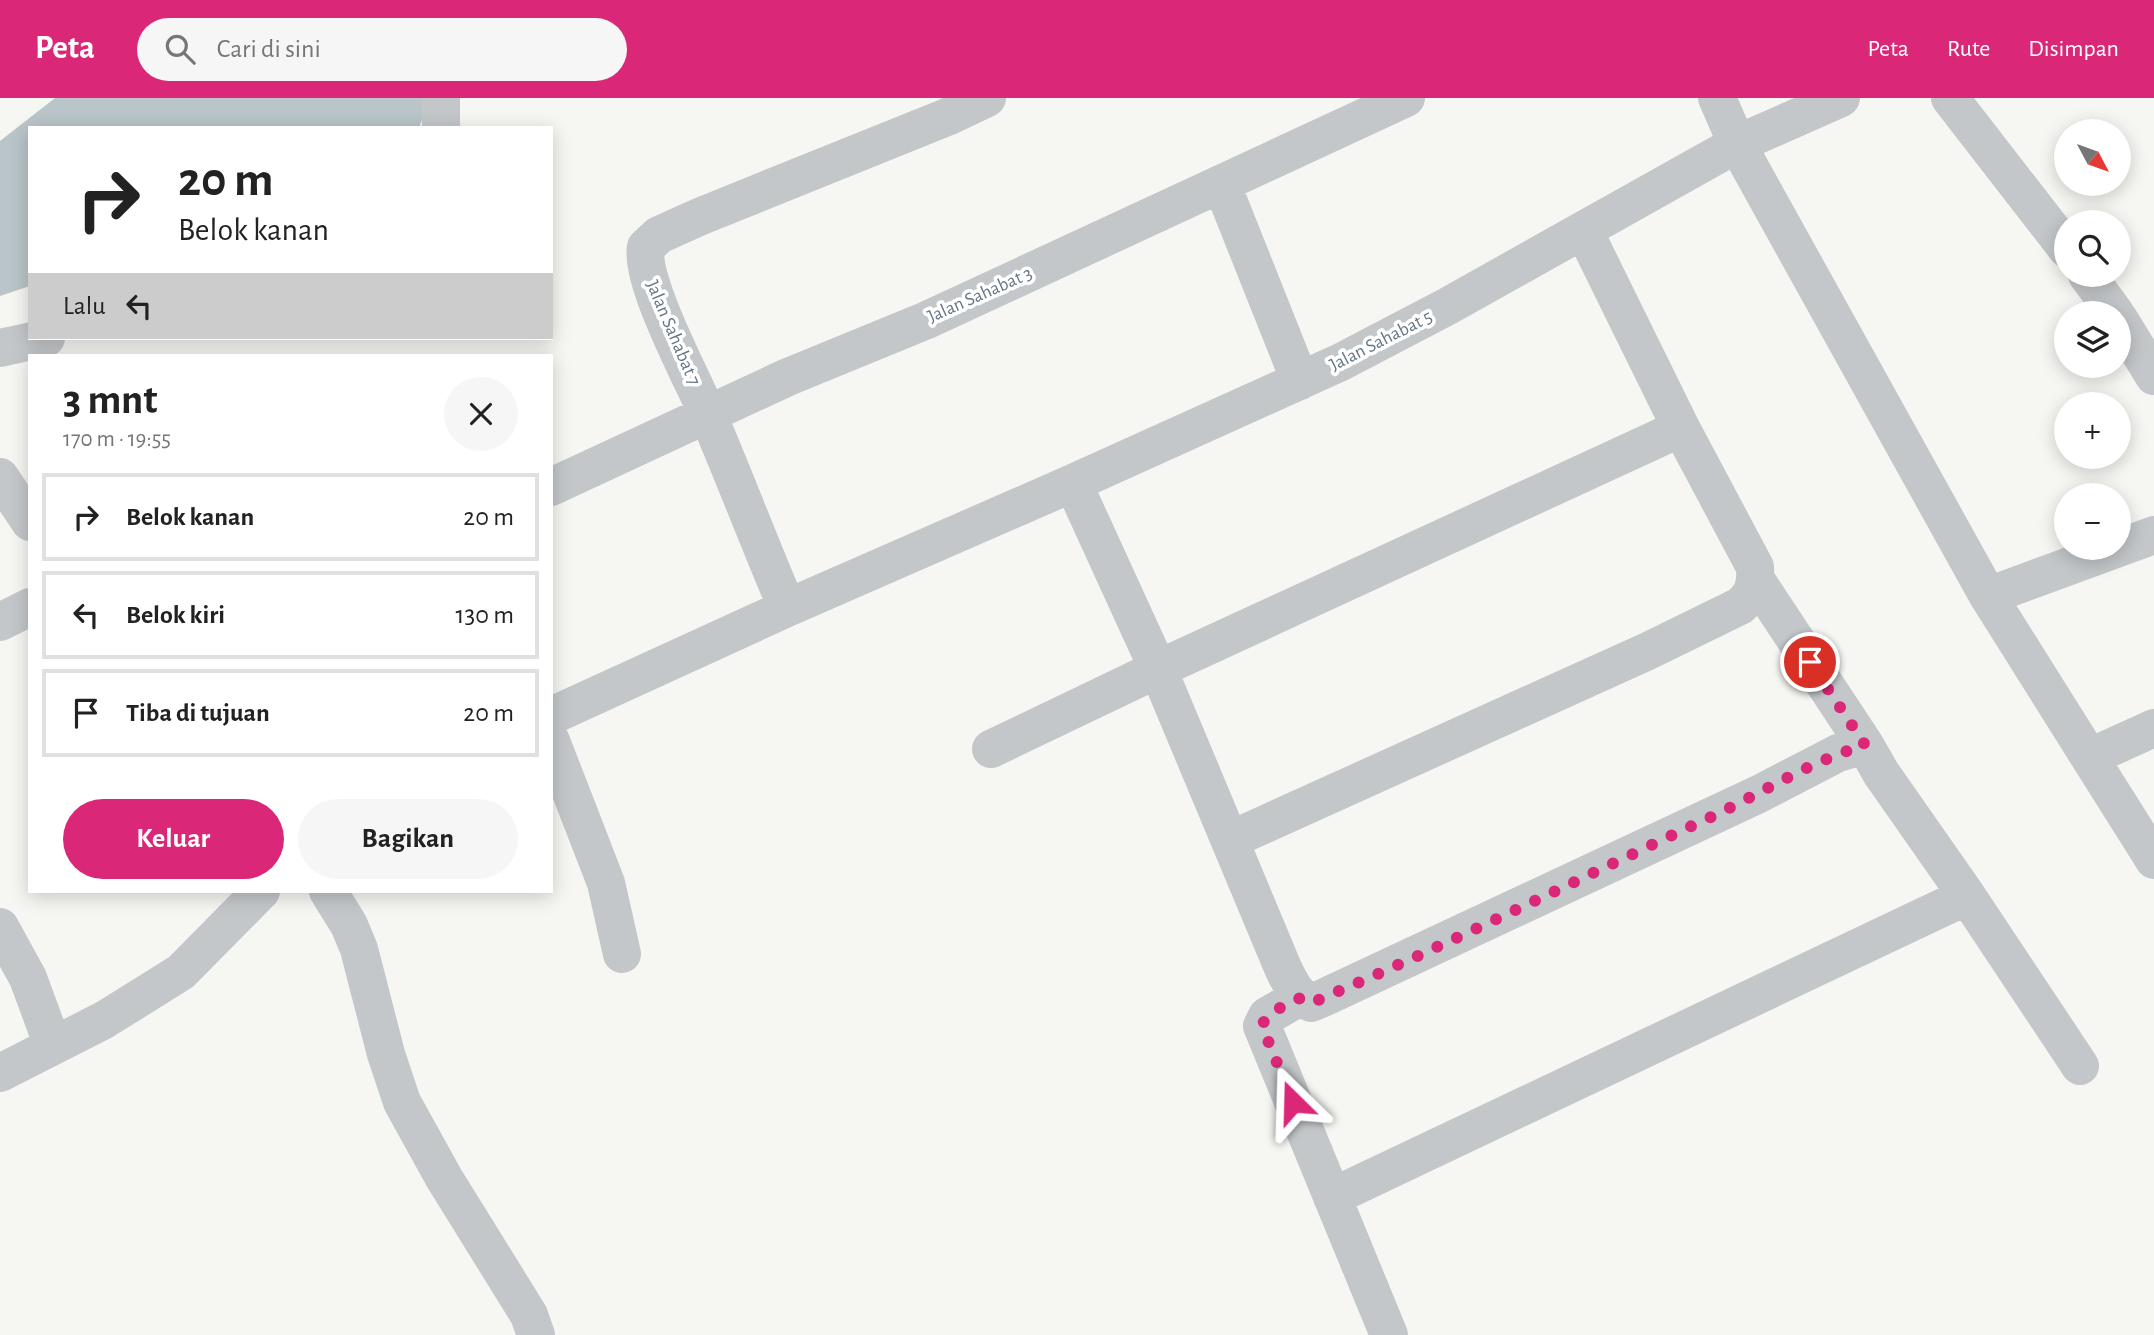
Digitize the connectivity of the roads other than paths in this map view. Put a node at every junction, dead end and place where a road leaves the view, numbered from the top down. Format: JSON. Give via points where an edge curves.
{"nodes":[{"id":1,"x":441,"y":98,"type":"edge"},
{"id":2,"x":987,"y":98,"type":"edge"},
{"id":3,"x":1406,"y":98,"type":"edge"},
{"id":4,"x":1717,"y":98,"type":"edge"},
{"id":5,"x":1841,"y":98,"type":"edge"},
{"id":6,"x":1950,"y":98,"type":"edge"},
{"id":7,"x":441,"y":126,"type":"edge"},
{"id":8,"x":1737,"y":144,"type":"junction"},
{"id":9,"x":1222,"y":185,"type":"junction"},
{"id":10,"x":1584,"y":231,"type":"junction"},
{"id":11,"x":2054,"y":232,"type":"edge"},
{"id":12,"x":2131,"y":339,"type":"edge"},
{"id":13,"x":37,"y":340,"type":"edge"},
{"id":14,"x":0,"y":348,"type":"edge"},
{"id":15,"x":2154,"y":376,"type":"edge"},
{"id":16,"x":1300,"y":381,"type":"junction"},
{"id":17,"x":707,"y":414,"type":"junction"},
{"id":18,"x":1681,"y":428,"type":"junction"},
{"id":19,"x":0,"y":477,"type":"edge"},
{"id":20,"x":1073,"y":483,"type":"junction"},
{"id":21,"x":553,"y":486,"type":"edge"},
{"id":22,"x":28,"y":519,"type":"edge"},
{"id":23,"x":2154,"y":535,"type":"edge"},
{"id":24,"x":1756,"y":580,"type":"junction"},
{"id":25,"x":1988,"y":596,"type":"junction"},
{"id":26,"x":28,"y":608,"type":"edge"},
{"id":27,"x":787,"y":608,"type":"junction"},
{"id":28,"x":0,"y":622,"type":"edge"},
{"id":29,"x":1158,"y":669,"type":"junction"},
{"id":30,"x":553,"y":715,"type":"edge"},
{"id":31,"x":2154,"y":728,"type":"edge"},
{"id":32,"x":1865,"y":745,"type":"junction"},
{"id":33,"x":553,"y":746,"type":"edge"},
{"id":34,"x":991,"y":749,"type":"dead end"},
{"id":35,"x":2090,"y":757,"type":"junction"},
{"id":36,"x":1230,"y":840,"type":"junction"},
{"id":37,"x":2154,"y":860,"type":"edge"},
{"id":38,"x":259,"y":893,"type":"edge"},
{"id":39,"x":329,"y":893,"type":"edge"},
{"id":40,"x":1967,"y":896,"type":"junction"},
{"id":41,"x":0,"y":926,"type":"edge"},
{"id":42,"x":622,"y":954,"type":"dead end"},
{"id":43,"x":1300,"y":998,"type":"junction"},
{"id":44,"x":53,"y":1046,"type":"junction"},
{"id":45,"x":2080,"y":1066,"type":"dead end"},
{"id":46,"x":0,"y":1073,"type":"edge"},
{"id":47,"x":1332,"y":1197,"type":"junction"},
{"id":48,"x":536,"y":1335,"type":"edge"},
{"id":49,"x":1389,"y":1335,"type":"edge"}],
"edges":[{"from":1,"to":7,"type":"street"},
{"from":2,"to":17,"type":"street","name":"Jalan Sahabat 7","via":[[659,235],[646,247],[645,261],[655,296]]},
{"from":3,"to":9,"type":"street","name":"Jalan Sahabat 3"},
{"from":4,"to":8,"type":"street"},
{"from":5,"to":8,"type":"street","name":"Jalan Sahabat 5"},
{"from":6,"to":11,"type":"street"},
{"from":8,"to":10,"type":"street","name":"Jalan Sahabat 5"},
{"from":8,"to":25,"type":"street"},
{"from":9,"to":16,"type":"street"},
{"from":9,"to":17,"type":"street","name":"Jalan Sahabat 3"},
{"from":10,"to":16,"type":"street","name":"Jalan Sahabat 5"},
{"from":10,"to":18,"type":"street"},
{"from":12,"to":15,"type":"street"},
{"from":13,"to":14,"type":"street"},
{"from":16,"to":20,"type":"street","name":"Jalan Sahabat 5"},
{"from":17,"to":21,"type":"street","name":"Jalan Sahabat 3"},
{"from":17,"to":27,"type":"street","name":"Jalan Sahabat 7"},
{"from":18,"to":24,"type":"street","via":[[1755,566]]},
{"from":18,"to":29,"type":"street"},
{"from":19,"to":22,"type":"street"},
{"from":20,"to":27,"type":"street","name":"Jalan Sahabat 5"},
{"from":20,"to":29,"type":"street"},
{"from":23,"to":25,"type":"street"},
{"from":24,"to":32,"type":"street"},
{"from":24,"to":36,"type":"street","via":[[1740,606]]},
{"from":25,"to":35,"type":"street"},
{"from":26,"to":28,"type":"street"},
{"from":27,"to":30,"type":"street","name":"Jalan Sahabat 5"},
{"from":29,"to":34,"type":"street"},
{"from":29,"to":36,"type":"street"},
{"from":31,"to":35,"type":"street"},
{"from":32,"to":40,"type":"street"},
{"from":32,"to":43,"type":"street","via":[[1838,753],[1334,993],[1311,1003]]},
{"from":33,"to":42,"type":"street","via":[[606,883]]},
{"from":35,"to":37,"type":"street"},
{"from":36,"to":43,"type":"street"},
{"from":38,"to":44,"type":"street","via":[[181,972]]},
{"from":39,"to":48,"type":"street","via":[[359,949],[402,1102],[529,1315]]},
{"from":40,"to":45,"type":"street"},
{"from":40,"to":47,"type":"street"},
{"from":41,"to":44,"type":"street","via":[[28,978]]},
{"from":43,"to":47,"type":"street","via":[[1267,1016],[1262,1026]]},
{"from":44,"to":46,"type":"street"},
{"from":47,"to":49,"type":"street"}]}
